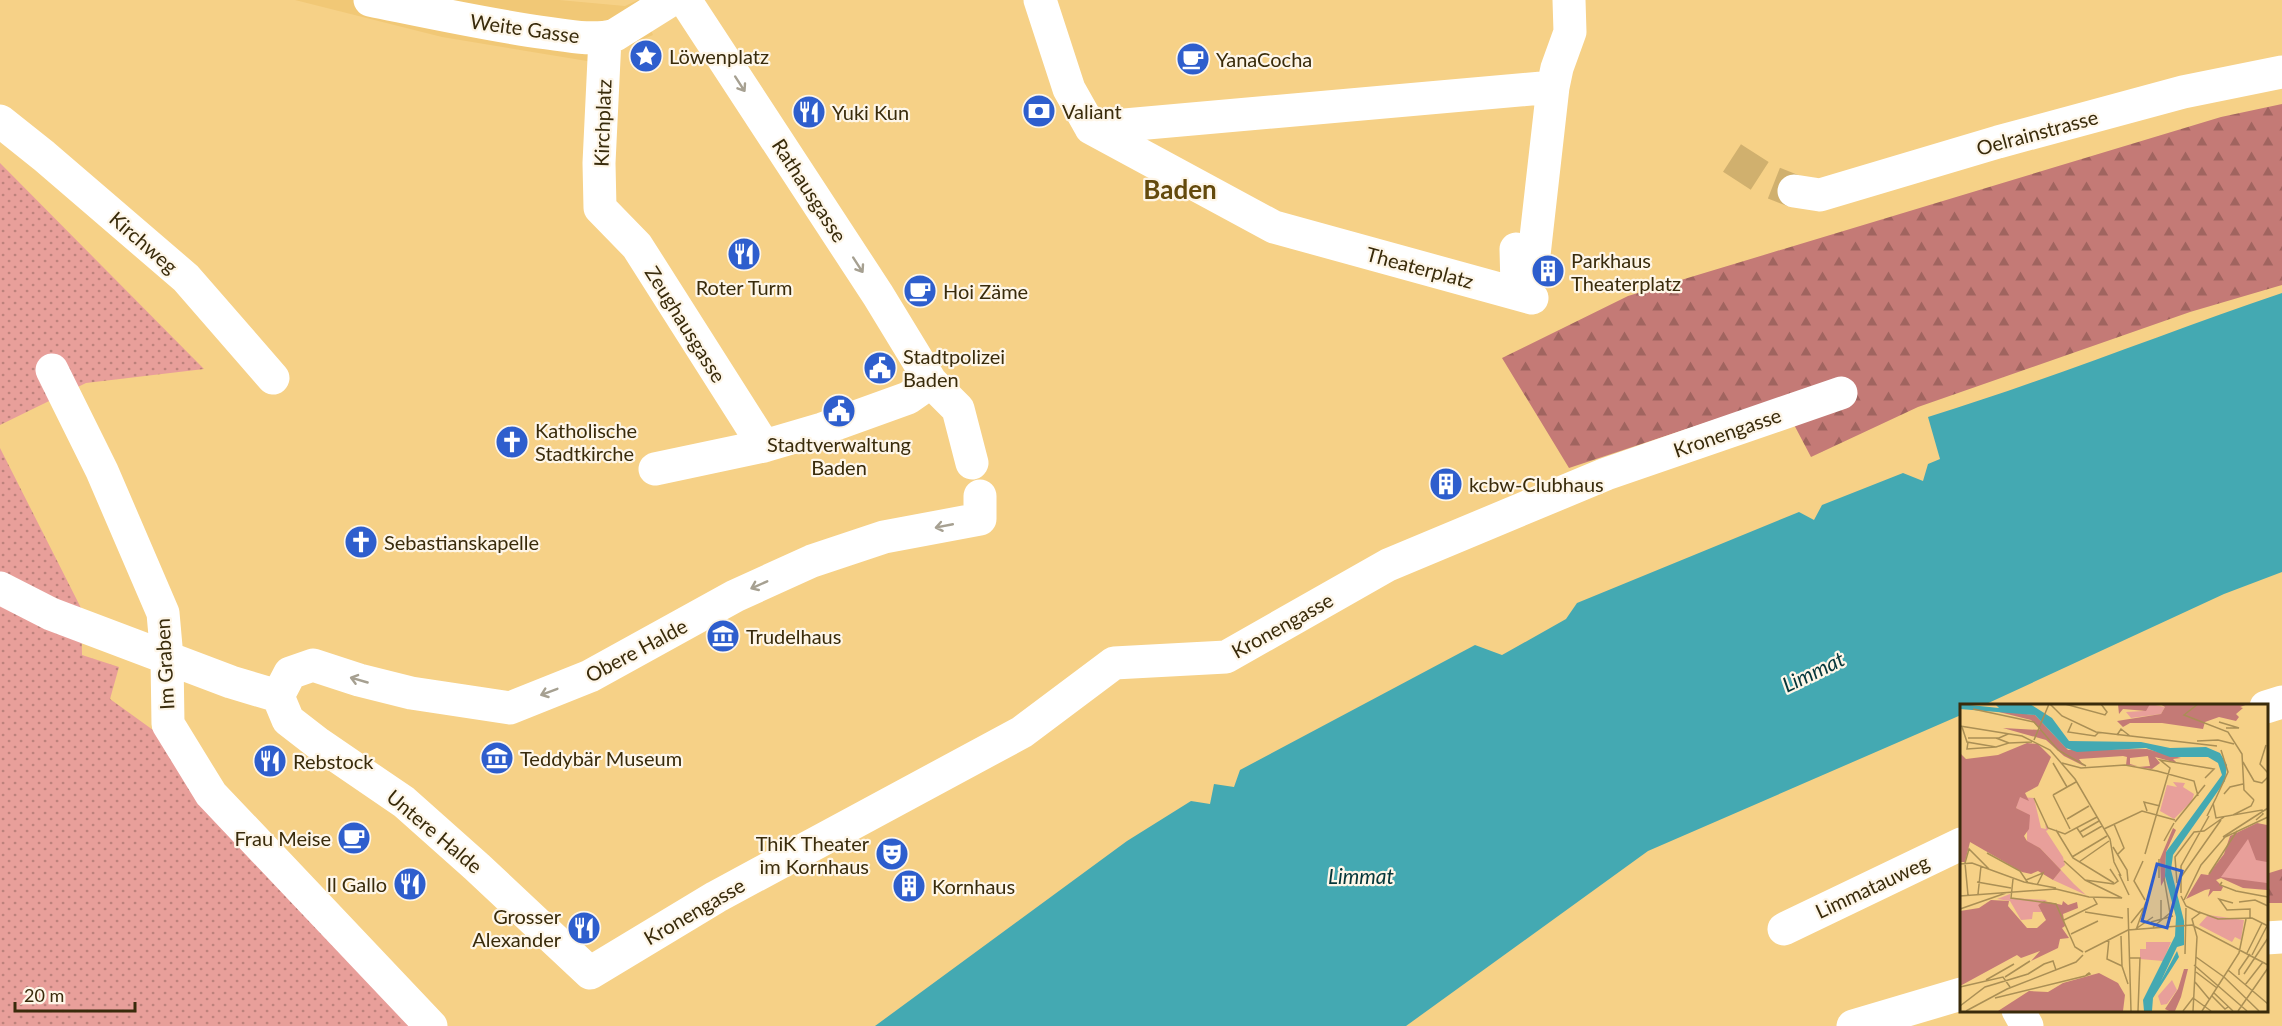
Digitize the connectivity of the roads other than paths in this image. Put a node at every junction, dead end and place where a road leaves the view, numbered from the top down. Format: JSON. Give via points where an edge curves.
{"nodes":[{"id":1,"x":370,"y":0,"type":"edge"},
{"id":2,"x":672,"y":0,"type":"edge"},
{"id":3,"x":685,"y":0,"type":"edge"},
{"id":4,"x":1040,"y":0,"type":"edge"},
{"id":5,"x":1569,"y":0,"type":"edge"},
{"id":6,"x":509,"y":14,"type":"edge"},
{"id":7,"x":605,"y":38,"type":"junction"},
{"id":8,"x":2282,"y":72,"type":"edge"},
{"id":9,"x":1555,"y":78,"type":"junction"},
{"id":10,"x":0,"y":121,"type":"edge"},
{"id":11,"x":1091,"y":128,"type":"junction"},
{"id":12,"x":1794,"y":191,"type":"tunnel mouth"},
{"id":13,"x":600,"y":208,"type":"joint"},
{"id":14,"x":52,"y":370,"type":"dead end"},
{"id":15,"x":273,"y":378,"type":"dead end"},
{"id":16,"x":932,"y":382,"type":"junction"},
{"id":17,"x":1841,"y":393,"type":"dead end"},
{"id":18,"x":764,"y":446,"type":"junction"},
{"id":19,"x":972,"y":463,"type":"dead end"},
{"id":20,"x":655,"y":469,"type":"dead end"},
{"id":21,"x":980,"y":496,"type":"dead end"},
{"id":22,"x":0,"y":588,"type":"edge"},
{"id":23,"x":167,"y":658,"type":"junction"},
{"id":24,"x":278,"y":696,"type":"junction"},
{"id":25,"x":2282,"y":702,"type":"edge"},
{"id":26,"x":2267,"y":706,"type":"edge"},
{"id":27,"x":1960,"y":844,"type":"edge"},
{"id":28,"x":1784,"y":929,"type":"dead end"},
{"id":29,"x":2282,"y":937,"type":"edge"},
{"id":30,"x":2267,"y":938,"type":"edge"},
{"id":31,"x":590,"y":973,"type":"joint"},
{"id":32,"x":1960,"y":994,"type":"edge"},
{"id":33,"x":2019,"y":1011,"type":"edge"},
{"id":34,"x":431,"y":1026,"type":"edge"},
{"id":35,"x":1853,"y":1026,"type":"edge"},
{"id":36,"x":2027,"y":1026,"type":"edge"}],
"edges":[{"from":1,"to":6,"type":"street","name":"Weite Gasse"},
{"from":2,"to":7,"type":"street","name":"Weite Gasse"},
{"from":3,"to":16,"type":"street","name":"Rathausgasse","one_way":true},
{"from":4,"to":11,"type":"street","via":[[1069,89]]},
{"from":5,"to":9,"type":"street","via":[[1570,32]]},
{"from":6,"to":7,"type":"street","name":"Weite Gasse","via":[[573,36]]},
{"from":7,"to":13,"type":"street","name":"Kirchplatz"},
{"from":8,"to":12,"type":"street","name":"Oelrainstrasse","via":[[2183,92],[1820,195]]},
{"from":9,"to":11,"type":"street"},
{"from":9,"to":11,"type":"street","name":"Theaterplatz","via":[[1534,255],[1516,249],[1517,287],[1532,298],[1274,227]]},
{"from":10,"to":15,"type":"street","name":"Kirchweg","via":[[186,278]]},
{"from":13,"to":18,"type":"street","name":"Zeughausgasse","via":[[637,246]]},
{"from":14,"to":23,"type":"street","name":"Im Graben","via":[[102,471],[163,613]]},
{"from":16,"to":18,"type":"street","via":[[908,398]]},
{"from":16,"to":19,"type":"street","via":[[958,409]]},
{"from":17,"to":31,"type":"street","name":"Kronengasse","via":[[1606,474],[1389,565],[1226,657],[1114,663],[1022,732],[716,897]]},
{"from":18,"to":20,"type":"street"},
{"from":21,"to":24,"type":"street","name":"Obere Halde","one_way":true,"via":[[980,519],[884,537],[812,561],[735,596],[590,676],[510,708],[411,693],[313,665],[290,673]]},
{"from":22,"to":23,"type":"street","via":[[51,614]]},
{"from":23,"to":24,"type":"street"},
{"from":23,"to":34,"type":"street","name":"Im Graben","via":[[168,724],[211,794]]},
{"from":24,"to":31,"type":"street","name":"Untere Halde","via":[[288,720],[404,802]]},
{"from":25,"to":26,"type":"street"},
{"from":27,"to":28,"type":"street","name":"Limmatauweg"},
{"from":29,"to":30,"type":"street"},
{"from":32,"to":35,"type":"street"},
{"from":33,"to":36,"type":"street"}]}
